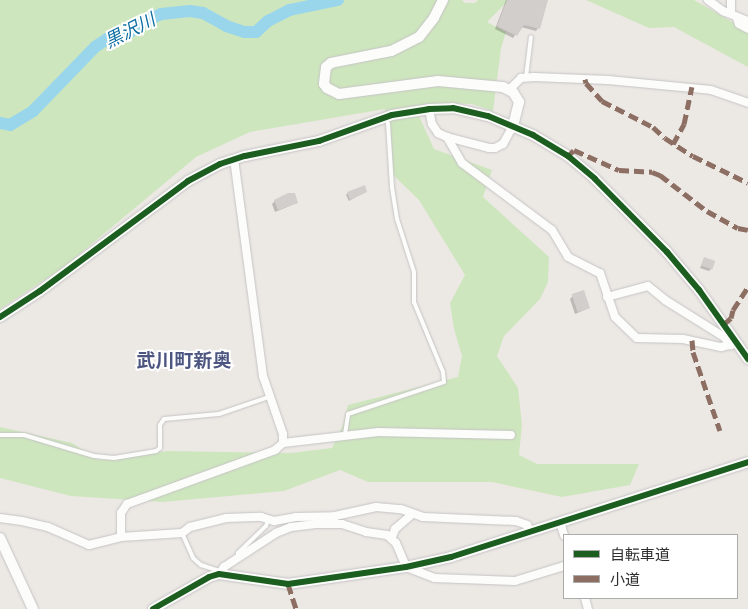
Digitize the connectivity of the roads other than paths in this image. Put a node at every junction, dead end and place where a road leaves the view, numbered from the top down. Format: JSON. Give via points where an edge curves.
{"nodes":[{"id":1,"x":443,"y":0,"type":"edge"},
{"id":2,"x":708,"y":0,"type":"edge"},
{"id":3,"x":731,"y":0,"type":"edge"},
{"id":4,"x":734,"y":16,"type":"junction"},
{"id":5,"x":748,"y":21,"type":"edge"},
{"id":6,"x":748,"y":29,"type":"edge"},
{"id":7,"x":531,"y":37,"type":"dead end"},
{"id":8,"x":526,"y":78,"type":"junction"},
{"id":9,"x":509,"y":90,"type":"junction"},
{"id":10,"x":748,"y":103,"type":"edge"},
{"id":11,"x":429,"y":109,"type":"junction"},
{"id":12,"x":386,"y":117,"type":"junction"},
{"id":13,"x":513,"y":126,"type":"junction"},
{"id":14,"x":447,"y":138,"type":"junction"},
{"id":15,"x":234,"y":159,"type":"junction"},
{"id":16,"x":607,"y":297,"type":"junction"},
{"id":17,"x":0,"y":317,"type":"edge"},
{"id":18,"x":734,"y":344,"type":"junction"},
{"id":19,"x":748,"y":359,"type":"edge"},
{"id":20,"x":270,"y":397,"type":"junction"},
{"id":21,"x":345,"y":434,"type":"junction"},
{"id":22,"x":0,"y":435,"type":"edge"},
{"id":23,"x":511,"y":435,"type":"dead end"},
{"id":24,"x":284,"y":443,"type":"junction"},
{"id":25,"x":748,"y":462,"type":"edge"},
{"id":26,"x":412,"y":514,"type":"junction"},
{"id":27,"x":0,"y":518,"type":"edge"},
{"id":28,"x":269,"y":520,"type":"junction"},
{"id":29,"x":560,"y":522,"type":"junction"},
{"id":30,"x":530,"y":532,"type":"junction"},
{"id":31,"x":182,"y":533,"type":"junction"},
{"id":32,"x":564,"y":534,"type":"edge"},
{"id":33,"x":121,"y":537,"type":"junction"},
{"id":34,"x":392,"y":537,"type":"junction"},
{"id":35,"x":0,"y":538,"type":"edge"},
{"id":36,"x":238,"y":558,"type":"junction"},
{"id":37,"x":563,"y":566,"type":"edge"},
{"id":38,"x":406,"y":567,"type":"junction"},
{"id":39,"x":220,"y":572,"type":"junction"},
{"id":40,"x":33,"y":609,"type":"edge"},
{"id":41,"x":153,"y":609,"type":"edge"}],
"edges":[{"from":1,"to":9,"type":"street","via":[[419,37],[391,50],[336,61],[326,67],[323,78],[327,88],[339,94],[438,81]]},
{"from":2,"to":4,"type":"street"},
{"from":3,"to":4,"type":"street"},
{"from":4,"to":5,"type":"street"},
{"from":4,"to":6,"type":"street","via":[[738,24]]},
{"from":7,"to":8,"type":"lane"},
{"from":8,"to":9,"type":"street","via":[[521,78]]},
{"from":8,"to":10,"type":"street","via":[[608,80],[696,88]]},
{"from":9,"to":13,"type":"street","via":[[519,102]]},
{"from":11,"to":12,"type":"street"},
{"from":11,"to":13,"type":"street","via":[[466,110]]},
{"from":11,"to":14,"type":"street","via":[[432,124]]},
{"from":12,"to":15,"type":"street","via":[[319,141]]},
{"from":12,"to":21,"type":"lane","via":[[392,187],[397,219],[414,272],[414,302],[443,372],[444,382],[348,414]]},
{"from":13,"to":14,"type":"street","via":[[508,138],[495,148]]},
{"from":13,"to":18,"type":"street","via":[[568,156],[596,179],[699,290]]},
{"from":14,"to":16,"type":"street","via":[[462,164],[552,230],[568,256],[600,273]]},
{"from":15,"to":17,"type":"street","via":[[188,181]]},
{"from":15,"to":20,"type":"street","via":[[264,376]]},
{"from":16,"to":18,"type":"street","via":[[648,286]]},
{"from":16,"to":18,"type":"street","via":[[615,317],[637,338],[683,339],[721,347]]},
{"from":18,"to":19,"type":"street"},
{"from":20,"to":22,"type":"lane","via":[[219,414],[164,419],[160,425],[160,448],[114,458],[94,456],[24,435]]},
{"from":20,"to":24,"type":"street"},
{"from":21,"to":23,"type":"street"},
{"from":21,"to":24,"type":"street"},
{"from":24,"to":33,"type":"street","via":[[275,450],[127,504],[121,514]]},
{"from":25,"to":29,"type":"street"},
{"from":26,"to":28,"type":"street","via":[[401,509],[376,508],[335,516]]},
{"from":26,"to":30,"type":"street","via":[[516,521],[527,525]]},
{"from":26,"to":34,"type":"street"},
{"from":27,"to":33,"type":"street","via":[[48,527],[89,545]]},
{"from":28,"to":31,"type":"street","via":[[261,517],[226,518],[190,526]]},
{"from":28,"to":36,"type":"lane","via":[[238,553]]},
{"from":29,"to":30,"type":"street"},
{"from":29,"to":32,"type":"street"},
{"from":30,"to":38,"type":"street"},
{"from":31,"to":33,"type":"street"},
{"from":31,"to":39,"type":"lane","via":[[193,558],[201,565]]},
{"from":34,"to":36,"type":"street","via":[[342,524],[291,527]]},
{"from":34,"to":38,"type":"street"},
{"from":35,"to":40,"type":"street"},
{"from":36,"to":39,"type":"street"},
{"from":37,"to":38,"type":"street","via":[[515,581],[434,578]]},
{"from":38,"to":39,"type":"street","via":[[288,584]]},
{"from":39,"to":41,"type":"street"}]}
